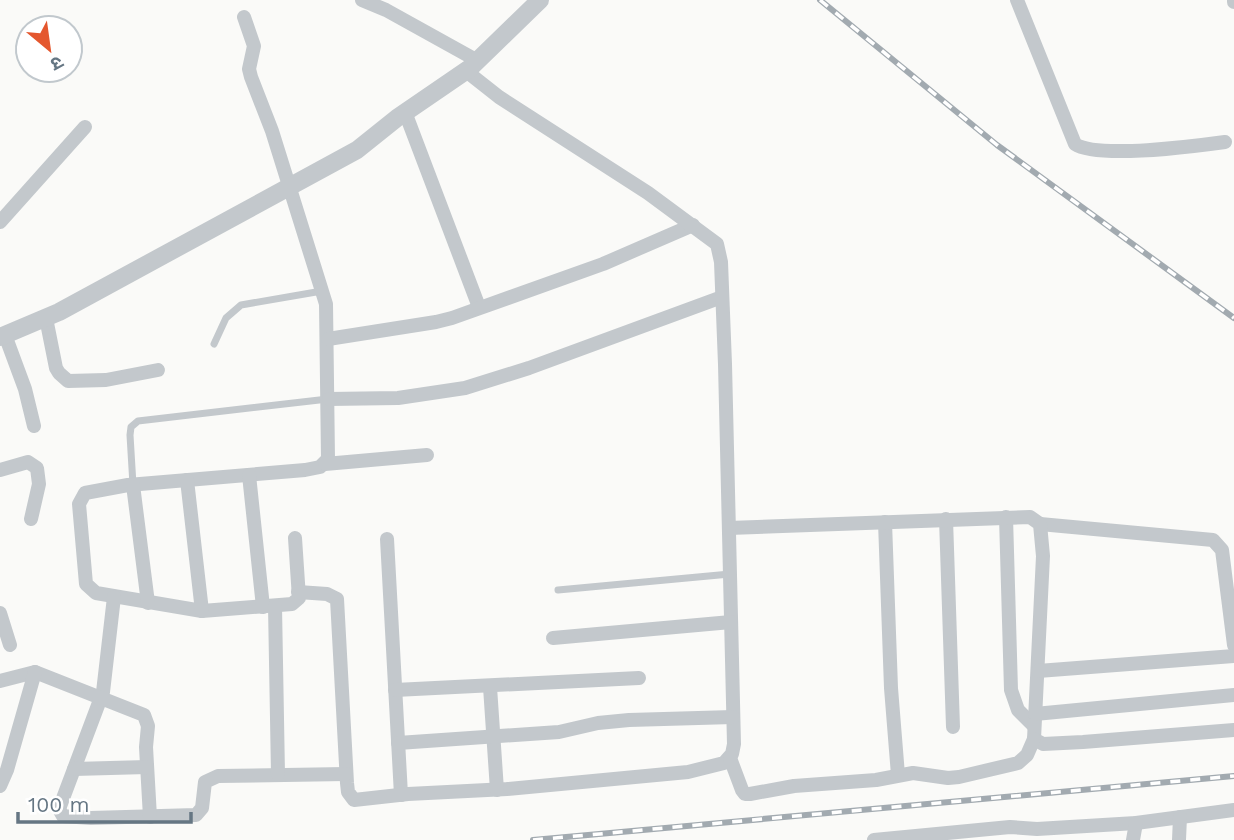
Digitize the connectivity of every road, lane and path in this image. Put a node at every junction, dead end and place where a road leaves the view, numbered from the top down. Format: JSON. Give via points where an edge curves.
{"nodes":[{"id":1,"x":362,"y":0,"type":"edge"},
{"id":2,"x":540,"y":0,"type":"edge"},
{"id":3,"x":1017,"y":0,"type":"edge"},
{"id":4,"x":244,"y":17,"type":"dead end"},
{"id":5,"x":472,"y":66,"type":"junction"},
{"id":6,"x":405,"y":112,"type":"junction"},
{"id":7,"x":85,"y":127,"type":"dead end"},
{"id":8,"x":1225,"y":142,"type":"dead end"},
{"id":9,"x":290,"y":187,"type":"junction"},
{"id":10,"x":0,"y":222,"type":"edge"},
{"id":11,"x":693,"y":225,"type":"junction"},
{"id":12,"x":323,"y":290,"type":"junction"},
{"id":13,"x":722,"y":297,"type":"junction"},
{"id":14,"x":479,"y":307,"type":"junction"},
{"id":15,"x":46,"y":318,"type":"junction"},
{"id":16,"x":2,"y":336,"type":"edge"},
{"id":17,"x":328,"y":339,"type":"junction"},
{"id":18,"x":214,"y":344,"type":"dead end"},
{"id":19,"x":158,"y":370,"type":"dead end"},
{"id":20,"x":329,"y":399,"type":"junction"},
{"id":21,"x":34,"y":426,"type":"dead end"},
{"id":22,"x":427,"y":455,"type":"dead end"},
{"id":23,"x":325,"y":464,"type":"junction"},
{"id":24,"x":0,"y":470,"type":"edge"},
{"id":25,"x":249,"y":475,"type":"junction"},
{"id":26,"x":187,"y":480,"type":"junction"},
{"id":27,"x":133,"y":485,"type":"junction"},
{"id":28,"x":1006,"y":517,"type":"junction"},
{"id":29,"x":31,"y":519,"type":"dead end"},
{"id":30,"x":946,"y":519,"type":"junction"},
{"id":31,"x":885,"y":522,"type":"junction"},
{"id":32,"x":1040,"y":524,"type":"junction"},
{"id":33,"x":729,"y":528,"type":"junction"},
{"id":34,"x":295,"y":538,"type":"dead end"},
{"id":35,"x":387,"y":539,"type":"dead end"},
{"id":36,"x":730,"y":573,"type":"junction"},
{"id":37,"x":558,"y":590,"type":"dead end"},
{"id":38,"x":299,"y":592,"type":"junction"},
{"id":39,"x":114,"y":597,"type":"junction"},
{"id":40,"x":148,"y":603,"type":"junction"},
{"id":41,"x":269,"y":606,"type":"junction"},
{"id":42,"x":202,"y":611,"type":"junction"},
{"id":43,"x":0,"y":613,"type":"edge"},
{"id":44,"x":731,"y":622,"type":"junction"},
{"id":45,"x":553,"y":638,"type":"dead end"},
{"id":46,"x":10,"y":645,"type":"dead end"},
{"id":47,"x":1234,"y":645,"type":"edge"},
{"id":48,"x":1234,"y":656,"type":"edge"},
{"id":49,"x":1038,"y":671,"type":"junction"},
{"id":50,"x":35,"y":672,"type":"junction"},
{"id":51,"x":639,"y":678,"type":"dead end"},
{"id":52,"x":0,"y":681,"type":"edge"},
{"id":53,"x":490,"y":687,"type":"junction"},
{"id":54,"x":395,"y":690,"type":"junction"},
{"id":55,"x":1234,"y":695,"type":"edge"},
{"id":56,"x":101,"y":699,"type":"junction"},
{"id":57,"x":733,"y":717,"type":"junction"},
{"id":58,"x":1034,"y":726,"type":"junction"},
{"id":59,"x":953,"y":727,"type":"dead end"},
{"id":60,"x":1234,"y":730,"type":"edge"},
{"id":61,"x":494,"y":737,"type":"junction"},
{"id":62,"x":398,"y":743,"type":"junction"},
{"id":63,"x":730,"y":758,"type":"junction"},
{"id":64,"x":5,"y":760,"type":"edge"},
{"id":65,"x":147,"y":767,"type":"junction"},
{"id":66,"x":74,"y":769,"type":"junction"},
{"id":67,"x":278,"y":774,"type":"junction"},
{"id":68,"x":346,"y":774,"type":"junction"},
{"id":69,"x":898,"y":775,"type":"junction"},
{"id":70,"x":0,"y":786,"type":"edge"},
{"id":71,"x":497,"y":790,"type":"junction"},
{"id":72,"x":401,"y":795,"type":"junction"},
{"id":73,"x":1234,"y":810,"type":"edge"},
{"id":74,"x":149,"y":817,"type":"junction"},
{"id":75,"x":1180,"y":817,"type":"junction"},
{"id":76,"x":1136,"y":823,"type":"junction"},
{"id":77,"x":1037,"y":834,"type":"edge"},
{"id":78,"x":874,"y":840,"type":"edge"},
{"id":79,"x":1133,"y":840,"type":"edge"},
{"id":80,"x":1179,"y":840,"type":"edge"}],
"edges":[{"from":1,"to":5,"type":"street","via":[[386,9]]},
{"from":2,"to":5,"type":"street"},
{"from":3,"to":8,"type":"street","via":[[1075,144],[1087,150],[1147,150]]},
{"from":4,"to":9,"type":"street","via":[[254,46],[251,77]]},
{"from":5,"to":6,"type":"street"},
{"from":5,"to":11,"type":"street","via":[[511,105]]},
{"from":6,"to":9,"type":"street","via":[[357,150]]},
{"from":6,"to":14,"type":"street"},
{"from":7,"to":10,"type":"street"},
{"from":9,"to":12,"type":"street"},
{"from":9,"to":15,"type":"street"},
{"from":11,"to":13,"type":"street","via":[[717,244]]},
{"from":11,"to":14,"type":"street","via":[[603,264]]},
{"from":12,"to":17,"type":"street"},
{"from":12,"to":18,"type":"lane","via":[[241,305],[226,318]]},
{"from":13,"to":20,"type":"street","via":[[465,388],[398,398]]},
{"from":13,"to":33,"type":"street"},
{"from":14,"to":17,"type":"street","via":[[436,323]]},
{"from":15,"to":16,"type":"street"},
{"from":15,"to":19,"type":"street","via":[[56,368],[68,381],[106,380]]},
{"from":16,"to":21,"type":"street","via":[[25,389]]},
{"from":17,"to":20,"type":"street"},
{"from":20,"to":23,"type":"street"},
{"from":20,"to":27,"type":"lane","via":[[138,421],[130,436]]},
{"from":22,"to":23,"type":"street"},
{"from":23,"to":25,"type":"street"},
{"from":24,"to":29,"type":"street","via":[[28,462],[37,468],[39,484]]},
{"from":25,"to":26,"type":"street"},
{"from":25,"to":41,"type":"street"},
{"from":26,"to":27,"type":"street"},
{"from":26,"to":42,"type":"street"},
{"from":27,"to":39,"type":"street","via":[[90,490],[79,504],[86,584],[96,593]]},
{"from":27,"to":40,"type":"street"},
{"from":28,"to":30,"type":"street"},
{"from":28,"to":32,"type":"street","via":[[1030,517]]},
{"from":28,"to":58,"type":"street","via":[[1011,690],[1018,710]]},
{"from":30,"to":31,"type":"street"},
{"from":30,"to":59,"type":"street"},
{"from":31,"to":33,"type":"street"},
{"from":31,"to":69,"type":"street"},
{"from":32,"to":47,"type":"street","via":[[1213,540],[1222,550]]},
{"from":32,"to":49,"type":"street"},
{"from":33,"to":36,"type":"street"},
{"from":34,"to":38,"type":"street"},
{"from":35,"to":54,"type":"street"},
{"from":36,"to":37,"type":"lane"},
{"from":36,"to":44,"type":"street"},
{"from":38,"to":41,"type":"street","via":[[296,602]]},
{"from":38,"to":68,"type":"street","via":[[337,599]]},
{"from":39,"to":40,"type":"street"},
{"from":39,"to":56,"type":"street"},
{"from":40,"to":42,"type":"street"},
{"from":41,"to":42,"type":"street"},
{"from":41,"to":67,"type":"street"},
{"from":43,"to":46,"type":"street"},
{"from":44,"to":45,"type":"street"},
{"from":44,"to":57,"type":"street"},
{"from":48,"to":49,"type":"street"},
{"from":49,"to":58,"type":"street"},
{"from":50,"to":52,"type":"street"},
{"from":50,"to":56,"type":"street"},
{"from":50,"to":64,"type":"street"},
{"from":51,"to":53,"type":"street"},
{"from":53,"to":54,"type":"street"},
{"from":53,"to":61,"type":"street"},
{"from":54,"to":62,"type":"street"},
{"from":55,"to":58,"type":"street"},
{"from":56,"to":65,"type":"street","via":[[144,715]]},
{"from":56,"to":66,"type":"street"},
{"from":57,"to":61,"type":"street","via":[[615,722],[559,733]]},
{"from":57,"to":63,"type":"street"},
{"from":58,"to":60,"type":"street","via":[[1043,744]]},
{"from":58,"to":69,"type":"street","via":[[1024,758],[1010,766],[948,778]]},
{"from":61,"to":62,"type":"street"},
{"from":61,"to":71,"type":"street"},
{"from":62,"to":72,"type":"street"},
{"from":63,"to":69,"type":"street","via":[[746,794]]},
{"from":63,"to":71,"type":"street","via":[[718,766],[688,772]]},
{"from":64,"to":70,"type":"street"},
{"from":65,"to":66,"type":"street"},
{"from":65,"to":74,"type":"street"},
{"from":66,"to":74,"type":"street","via":[[60,809],[63,816]]},
{"from":67,"to":68,"type":"street"},
{"from":67,"to":74,"type":"street","via":[[218,775],[205,782],[202,808],[196,815]]},
{"from":68,"to":72,"type":"street","via":[[354,800]]},
{"from":71,"to":72,"type":"street"},
{"from":73,"to":75,"type":"street"},
{"from":75,"to":76,"type":"street"},
{"from":75,"to":80,"type":"street"},
{"from":76,"to":77,"type":"street"},
{"from":76,"to":79,"type":"street"},
{"from":77,"to":78,"type":"street","via":[[1010,827]]}]}
